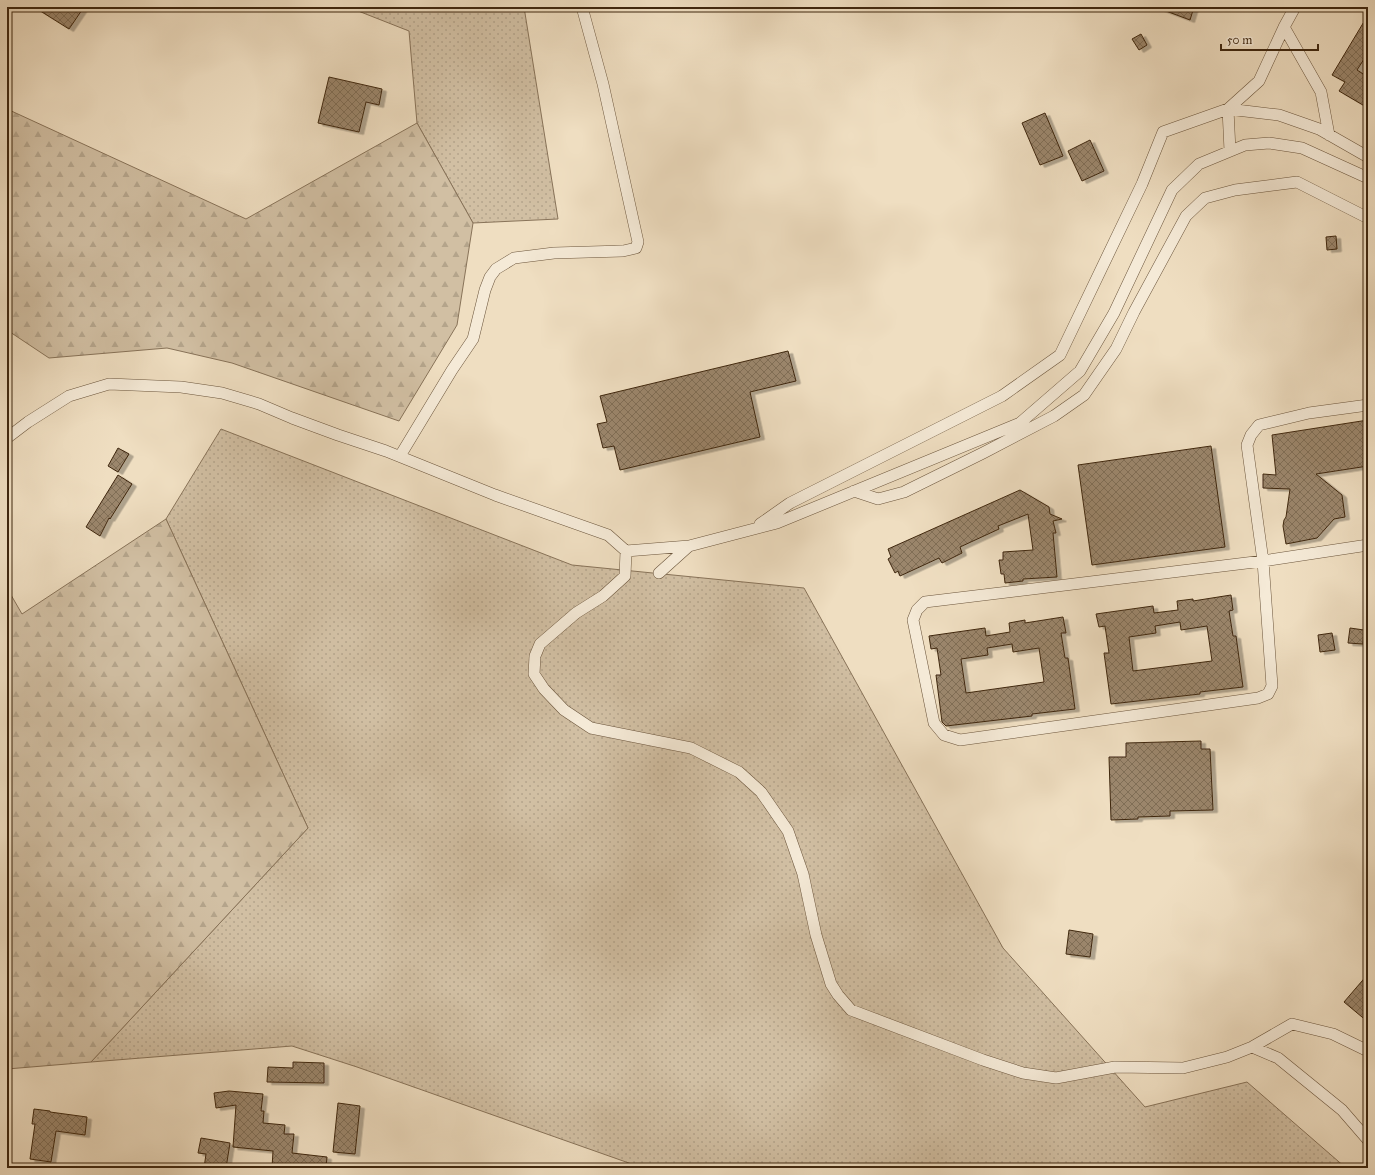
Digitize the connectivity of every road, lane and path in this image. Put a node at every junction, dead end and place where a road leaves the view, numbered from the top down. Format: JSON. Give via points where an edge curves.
{"nodes":[{"id":1,"x":582,"y":7,"type":"edge"},
{"id":2,"x":1295,"y":7,"type":"edge"},
{"id":3,"x":1284,"y":27,"type":"junction"},
{"id":4,"x":1228,"y":109,"type":"junction"},
{"id":5,"x":1329,"y":135,"type":"junction"},
{"id":6,"x":1230,"y":151,"type":"junction"},
{"id":7,"x":1368,"y":157,"type":"edge"},
{"id":8,"x":1368,"y":178,"type":"edge"},
{"id":9,"x":1368,"y":218,"type":"edge"},
{"id":10,"x":1368,"y":405,"type":"edge"},
{"id":11,"x":7,"y":438,"type":"edge"},
{"id":12,"x":400,"y":456,"type":"junction"},
{"id":13,"x":854,"y":491,"type":"junction"},
{"id":14,"x":754,"y":529,"type":"junction"},
{"id":15,"x":689,"y":546,"type":"junction"},
{"id":16,"x":1368,"y":546,"type":"edge"},
{"id":17,"x":626,"y":551,"type":"junction"},
{"id":18,"x":1263,"y":560,"type":"junction"},
{"id":19,"x":658,"y":573,"type":"dead end"},
{"id":20,"x":1252,"y":1047,"type":"junction"},
{"id":21,"x":1368,"y":1051,"type":"edge"},
{"id":22,"x":1368,"y":1140,"type":"edge"}],
"edges":[{"from":1,"to":12,"type":"street","via":[[603,84],[638,242],[636,248],[514,258],[496,269],[485,290],[473,339]]},
{"from":2,"to":3,"type":"street"},
{"from":3,"to":4,"type":"street","via":[[1260,81]]},
{"from":3,"to":5,"type":"street","via":[[1321,92]]},
{"from":4,"to":5,"type":"street","via":[[1279,115]]},
{"from":4,"to":6,"type":"street"},
{"from":4,"to":14,"type":"street","via":[[1163,132],[1142,184],[1060,355],[1002,396],[790,503]]},
{"from":5,"to":7,"type":"street"},
{"from":6,"to":8,"type":"street","via":[[1245,145],[1269,143],[1302,148]]},
{"from":6,"to":13,"type":"street","via":[[1199,164],[1172,190],[1114,313],[1080,371],[1020,423]]},
{"from":9,"to":13,"type":"street","via":[[1297,182],[1235,190],[1205,198],[1186,216],[1116,349],[1084,395],[1054,416],[904,492],[878,499]]},
{"from":10,"to":18,"type":"street","via":[[1309,413],[1259,425],[1251,435],[1247,445]]},
{"from":11,"to":12,"type":"street","via":[[69,396],[109,384],[147,385],[222,393],[260,404],[305,423]]},
{"from":12,"to":17,"type":"street","via":[[496,495],[608,535]]},
{"from":13,"to":14,"type":"street","via":[[777,523]]},
{"from":14,"to":15,"type":"street"},
{"from":15,"to":17,"type":"street"},
{"from":15,"to":19,"type":"street"},
{"from":16,"to":18,"type":"street"},
{"from":17,"to":20,"type":"street","via":[[624,576],[603,596],[576,613],[540,644],[535,656],[534,674],[564,710],[591,728],[691,748],[739,772],[761,792],[788,831],[803,874],[830,984],[851,1010],[983,1060],[1023,1073],[1056,1078],[1115,1067],[1183,1068],[1227,1057]]},
{"from":18,"to":18,"type":"street","via":[[925,602],[917,610],[913,620],[934,723],[944,735],[960,740],[1258,698],[1268,694],[1272,686]]},
{"from":20,"to":21,"type":"street","via":[[1292,1024],[1333,1034]]},
{"from":20,"to":22,"type":"street","via":[[1278,1058],[1342,1110]]}]}
